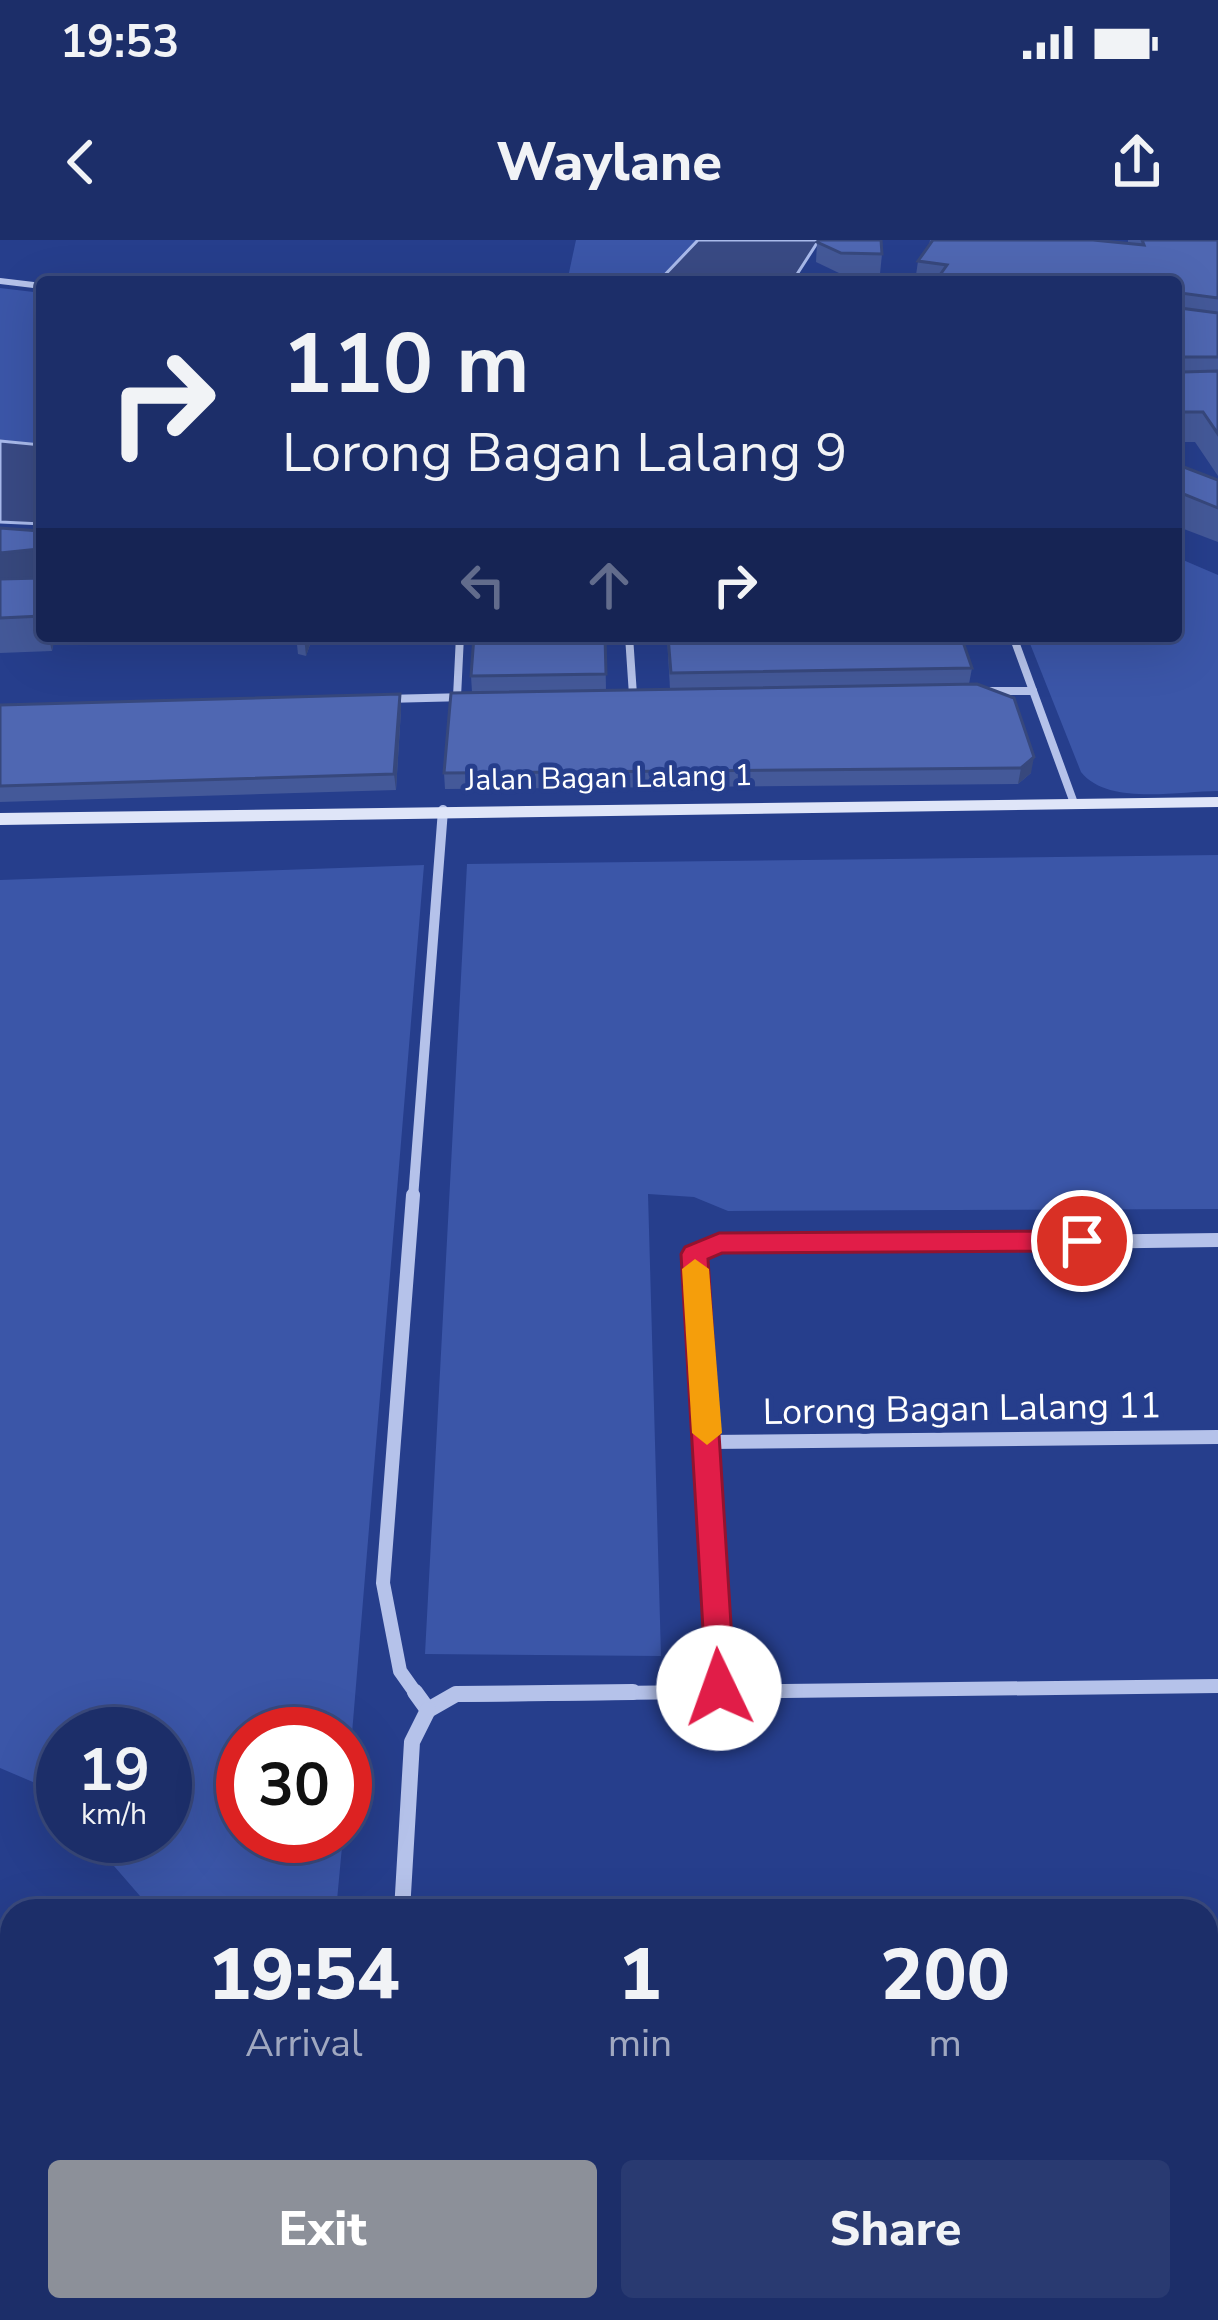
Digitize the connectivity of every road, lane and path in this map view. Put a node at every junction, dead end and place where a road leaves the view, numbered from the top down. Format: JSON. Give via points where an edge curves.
{"nodes":[{"id":1,"x":0,"y":281,"type":"edge"},
{"id":2,"x":36,"y":285,"type":"edge"},
{"id":3,"x":460,"y":642,"type":"edge"},
{"id":4,"x":629,"y":642,"type":"edge"},
{"id":5,"x":1015,"y":642,"type":"edge"},
{"id":6,"x":1033,"y":691,"type":"junction"},
{"id":7,"x":962,"y":692,"type":"edge"},
{"id":8,"x":633,"y":694,"type":"junction"},
{"id":9,"x":651,"y":694,"type":"edge"},
{"id":10,"x":611,"y":695,"type":"edge"},
{"id":11,"x":458,"y":697,"type":"junction"},
{"id":12,"x":479,"y":697,"type":"edge"},
{"id":13,"x":366,"y":699,"type":"edge"},
{"id":14,"x":1218,"y":802,"type":"edge"},
{"id":15,"x":1074,"y":803,"type":"junction"},
{"id":16,"x":443,"y":810,"type":"junction"},
{"id":17,"x":0,"y":819,"type":"edge"},
{"id":18,"x":1218,"y":1240,"type":"edge"},
{"id":19,"x":1218,"y":1437,"type":"edge"},
{"id":20,"x":708,"y":1442,"type":"junction"},
{"id":21,"x":1218,"y":1686,"type":"edge"},
{"id":22,"x":719,"y":1688,"type":"junction"},
{"id":23,"x":428,"y":1710,"type":"junction"},
{"id":24,"x":403,"y":1899,"type":"edge"}],
"edges":[{"from":1,"to":2,"type":"street"},
{"from":3,"to":11,"type":"street"},
{"from":4,"to":8,"type":"street"},
{"from":5,"to":6,"type":"street"},
{"from":6,"to":7,"type":"street"},
{"from":6,"to":15,"type":"street"},
{"from":8,"to":9,"type":"street"},
{"from":8,"to":10,"type":"street"},
{"from":11,"to":12,"type":"street"},
{"from":11,"to":13,"type":"street"},
{"from":14,"to":15,"type":"main road","name":"Jalan Bagan Lalang 1"},
{"from":15,"to":16,"type":"main road","name":"Jalan Bagan Lalang 1"},
{"from":16,"to":17,"type":"main road","name":"Jalan Bagan Lalang 1"},
{"from":16,"to":23,"type":"street","via":[[383,1583],[400,1671]]},
{"from":18,"to":20,"type":"street","via":[[719,1243],[694,1254]]},
{"from":19,"to":20,"type":"street","name":"Lorong Bagan Lalang 11"},
{"from":20,"to":22,"type":"street"},
{"from":21,"to":22,"type":"street"},
{"from":22,"to":23,"type":"street","via":[[456,1694]]},
{"from":23,"to":24,"type":"street","via":[[412,1742]]}]}
